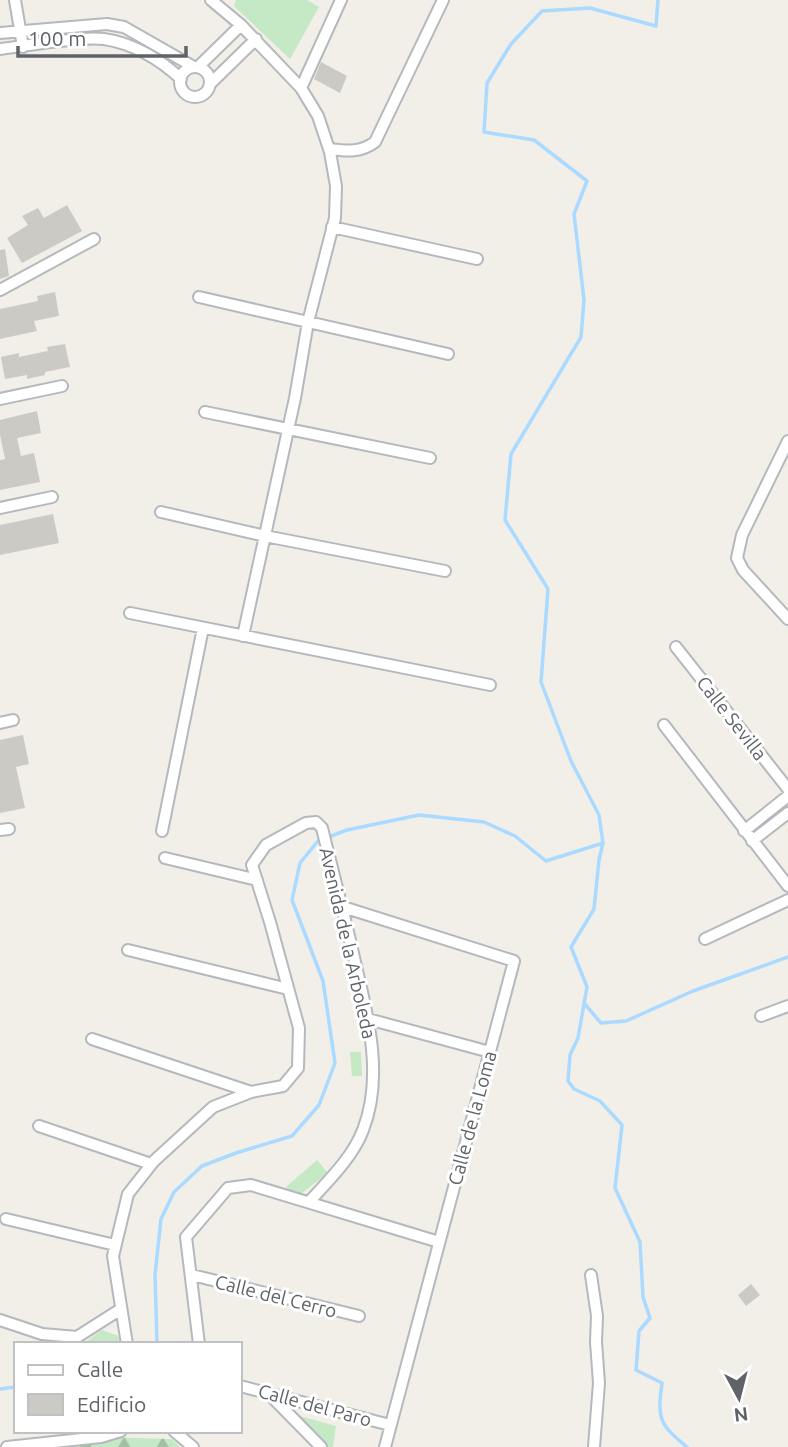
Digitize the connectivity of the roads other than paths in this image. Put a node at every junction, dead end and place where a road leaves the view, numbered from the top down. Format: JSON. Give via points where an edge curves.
{"nodes":[{"id":1,"x":15,"y":0,"type":"edge"},
{"id":2,"x":211,"y":0,"type":"edge"},
{"id":3,"x":341,"y":0,"type":"edge"},
{"id":4,"x":443,"y":0,"type":"edge"},
{"id":5,"x":223,"y":4,"type":"edge"},
{"id":6,"x":242,"y":25,"type":"junction"},
{"id":7,"x":20,"y":30,"type":"junction"},
{"id":8,"x":0,"y":33,"type":"edge"},
{"id":9,"x":256,"y":39,"type":"junction"},
{"id":10,"x":23,"y":47,"type":"junction"},
{"id":11,"x":0,"y":49,"type":"edge"},
{"id":12,"x":196,"y":67,"type":"junction"},
{"id":13,"x":181,"y":79,"type":"junction"},
{"id":14,"x":211,"y":83,"type":"junction"},
{"id":15,"x":301,"y":88,"type":"junction"},
{"id":16,"x":329,"y":149,"type":"junction"},
{"id":17,"x":332,"y":227,"type":"junction"},
{"id":18,"x":94,"y":239,"type":"dead end"},
{"id":19,"x":477,"y":259,"type":"dead end"},
{"id":20,"x":0,"y":290,"type":"edge"},
{"id":21,"x":199,"y":297,"type":"dead end"},
{"id":22,"x":308,"y":322,"type":"junction"},
{"id":23,"x":448,"y":354,"type":"dead end"},
{"id":24,"x":62,"y":386,"type":"dead end"},
{"id":25,"x":0,"y":399,"type":"edge"},
{"id":26,"x":205,"y":412,"type":"dead end"},
{"id":27,"x":288,"y":429,"type":"junction"},
{"id":28,"x":788,"y":441,"type":"edge"},
{"id":29,"x":430,"y":458,"type":"dead end"},
{"id":30,"x":52,"y":497,"type":"dead end"},
{"id":31,"x":0,"y":508,"type":"edge"},
{"id":32,"x":161,"y":512,"type":"dead end"},
{"id":33,"x":265,"y":536,"type":"junction"},
{"id":34,"x":445,"y":571,"type":"dead end"},
{"id":35,"x":130,"y":613,"type":"dead end"},
{"id":36,"x":788,"y":619,"type":"edge"},
{"id":37,"x":203,"y":628,"type":"junction"},
{"id":38,"x":243,"y":636,"type":"junction"},
{"id":39,"x":676,"y":647,"type":"dead end"},
{"id":40,"x":490,"y":685,"type":"dead end"},
{"id":41,"x":13,"y":720,"type":"dead end"},
{"id":42,"x":0,"y":723,"type":"edge"},
{"id":43,"x":664,"y":725,"type":"dead end"},
{"id":44,"x":788,"y":789,"type":"edge"},
{"id":45,"x":788,"y":796,"type":"edge"},
{"id":46,"x":788,"y":813,"type":"edge"},
{"id":47,"x":162,"y":831,"type":"dead end"},
{"id":48,"x":744,"y":831,"type":"junction"},
{"id":49,"x":752,"y":841,"type":"junction"},
{"id":50,"x":165,"y":858,"type":"dead end"},
{"id":51,"x":257,"y":880,"type":"junction"},
{"id":52,"x":788,"y":886,"type":"edge"},
{"id":53,"x":788,"y":900,"type":"edge"},
{"id":54,"x":343,"y":906,"type":"junction"},
{"id":55,"x":705,"y":939,"type":"dead end"},
{"id":56,"x":128,"y":950,"type":"dead end"},
{"id":57,"x":288,"y":989,"type":"junction"},
{"id":58,"x":788,"y":1006,"type":"edge"},
{"id":59,"x":761,"y":1016,"type":"dead end"},
{"id":60,"x":369,"y":1019,"type":"junction"},
{"id":61,"x":92,"y":1039,"type":"dead end"},
{"id":62,"x":490,"y":1052,"type":"junction"},
{"id":63,"x":251,"y":1092,"type":"junction"},
{"id":64,"x":38,"y":1126,"type":"dead end"},
{"id":65,"x":151,"y":1164,"type":"junction"},
{"id":66,"x":309,"y":1202,"type":"junction"},
{"id":67,"x":6,"y":1219,"type":"dead end"},
{"id":68,"x":439,"y":1242,"type":"junction"},
{"id":69,"x":116,"y":1245,"type":"junction"},
{"id":70,"x":192,"y":1275,"type":"junction"},
{"id":71,"x":591,"y":1275,"type":"dead end"},
{"id":72,"x":121,"y":1309,"type":"junction"},
{"id":73,"x":359,"y":1316,"type":"dead end"},
{"id":74,"x":0,"y":1320,"type":"edge"},
{"id":75,"x":127,"y":1342,"type":"edge"},
{"id":76,"x":199,"y":1342,"type":"edge"},
{"id":77,"x":242,"y":1386,"type":"edge"},
{"id":78,"x":268,"y":1393,"type":"junction"},
{"id":79,"x":390,"y":1425,"type":"junction"},
{"id":80,"x":115,"y":1433,"type":"edge"},
{"id":81,"x":176,"y":1433,"type":"edge"},
{"id":82,"x":7,"y":1447,"type":"edge"},
{"id":83,"x":193,"y":1447,"type":"edge"},
{"id":84,"x":321,"y":1447,"type":"edge"},
{"id":85,"x":384,"y":1447,"type":"edge"},
{"id":86,"x":594,"y":1447,"type":"edge"}],
"edges":[{"from":1,"to":7,"type":"street"},
{"from":2,"to":5,"type":"street"},
{"from":3,"to":15,"type":"street"},
{"from":4,"to":16,"type":"street","via":[[375,142],[352,151]]},
{"from":5,"to":6,"type":"street"},
{"from":6,"to":9,"type":"street"},
{"from":6,"to":12,"type":"street"},
{"from":7,"to":8,"type":"street"},
{"from":7,"to":10,"type":"street"},
{"from":7,"to":12,"type":"street","via":[[84,24],[124,27]]},
{"from":9,"to":14,"type":"street"},
{"from":9,"to":15,"type":"street"},
{"from":10,"to":11,"type":"street"},
{"from":10,"to":13,"type":"street","via":[[102,39],[152,57]]},
{"from":12,"to":13,"type":"street"},
{"from":12,"to":14,"type":"street","via":[[207,73]]},
{"from":13,"to":14,"type":"street","via":[[182,90],[191,97],[206,93]]},
{"from":15,"to":16,"type":"street"},
{"from":16,"to":17,"type":"street","via":[[336,186]]},
{"from":17,"to":19,"type":"street"},
{"from":17,"to":22,"type":"street"},
{"from":18,"to":20,"type":"street"},
{"from":21,"to":22,"type":"street"},
{"from":22,"to":23,"type":"street"},
{"from":22,"to":27,"type":"street"},
{"from":24,"to":25,"type":"street"},
{"from":26,"to":27,"type":"street"},
{"from":27,"to":29,"type":"street"},
{"from":27,"to":33,"type":"street"},
{"from":28,"to":36,"type":"street","via":[[742,535],[737,558]]},
{"from":30,"to":31,"type":"street"},
{"from":32,"to":33,"type":"street"},
{"from":33,"to":34,"type":"street"},
{"from":33,"to":38,"type":"street"},
{"from":35,"to":37,"type":"street"},
{"from":37,"to":38,"type":"street"},
{"from":37,"to":47,"type":"street"},
{"from":38,"to":40,"type":"street"},
{"from":39,"to":44,"type":"street","name":"Calle Sevilla"},
{"from":41,"to":42,"type":"street"},
{"from":43,"to":48,"type":"street"},
{"from":45,"to":48,"type":"street"},
{"from":46,"to":49,"type":"street"},
{"from":48,"to":49,"type":"street"},
{"from":49,"to":52,"type":"street"},
{"from":50,"to":51,"type":"street"},
{"from":51,"to":54,"type":"street","name":"Avenida de la Arboleda","via":[[253,865],[266,845],[316,822],[322,828]]},
{"from":51,"to":57,"type":"street"},
{"from":53,"to":55,"type":"street"},
{"from":54,"to":60,"type":"street","name":"Avenida de la Arboleda"},
{"from":54,"to":62,"type":"street","name":"Calle de la Loma","via":[[514,961]]},
{"from":56,"to":57,"type":"street"},
{"from":57,"to":63,"type":"street","via":[[299,1028],[298,1068],[283,1086]]},
{"from":58,"to":59,"type":"street"},
{"from":60,"to":62,"type":"street"},
{"from":60,"to":66,"type":"street","name":"Avenida de la Arboleda","via":[[372,1100],[363,1132]]},
{"from":61,"to":63,"type":"street"},
{"from":62,"to":68,"type":"street","name":"Calle de la Loma"},
{"from":63,"to":65,"type":"street","via":[[213,1107]]},
{"from":64,"to":65,"type":"street"},
{"from":65,"to":69,"type":"street","via":[[128,1194]]},
{"from":66,"to":68,"type":"street"},
{"from":66,"to":70,"type":"street","via":[[251,1185],[228,1188],[186,1237]]},
{"from":67,"to":69,"type":"street"},
{"from":68,"to":79,"type":"street","name":"Calle de la Loma"},
{"from":69,"to":72,"type":"street","via":[[113,1256]]},
{"from":70,"to":73,"type":"street","name":"Calle del Cerro"},
{"from":70,"to":76,"type":"street"},
{"from":71,"to":86,"type":"street","via":[[599,1383]]},
{"from":72,"to":74,"type":"street","via":[[76,1337],[42,1334]]},
{"from":72,"to":75,"type":"street"},
{"from":77,"to":78,"type":"street","name":"Calle del Paro"},
{"from":78,"to":79,"type":"street","name":"Calle del Paro"},
{"from":78,"to":84,"type":"street"},
{"from":79,"to":85,"type":"street","name":"Calle de la Loma"},
{"from":80,"to":82,"type":"street"},
{"from":81,"to":83,"type":"street"}]}
